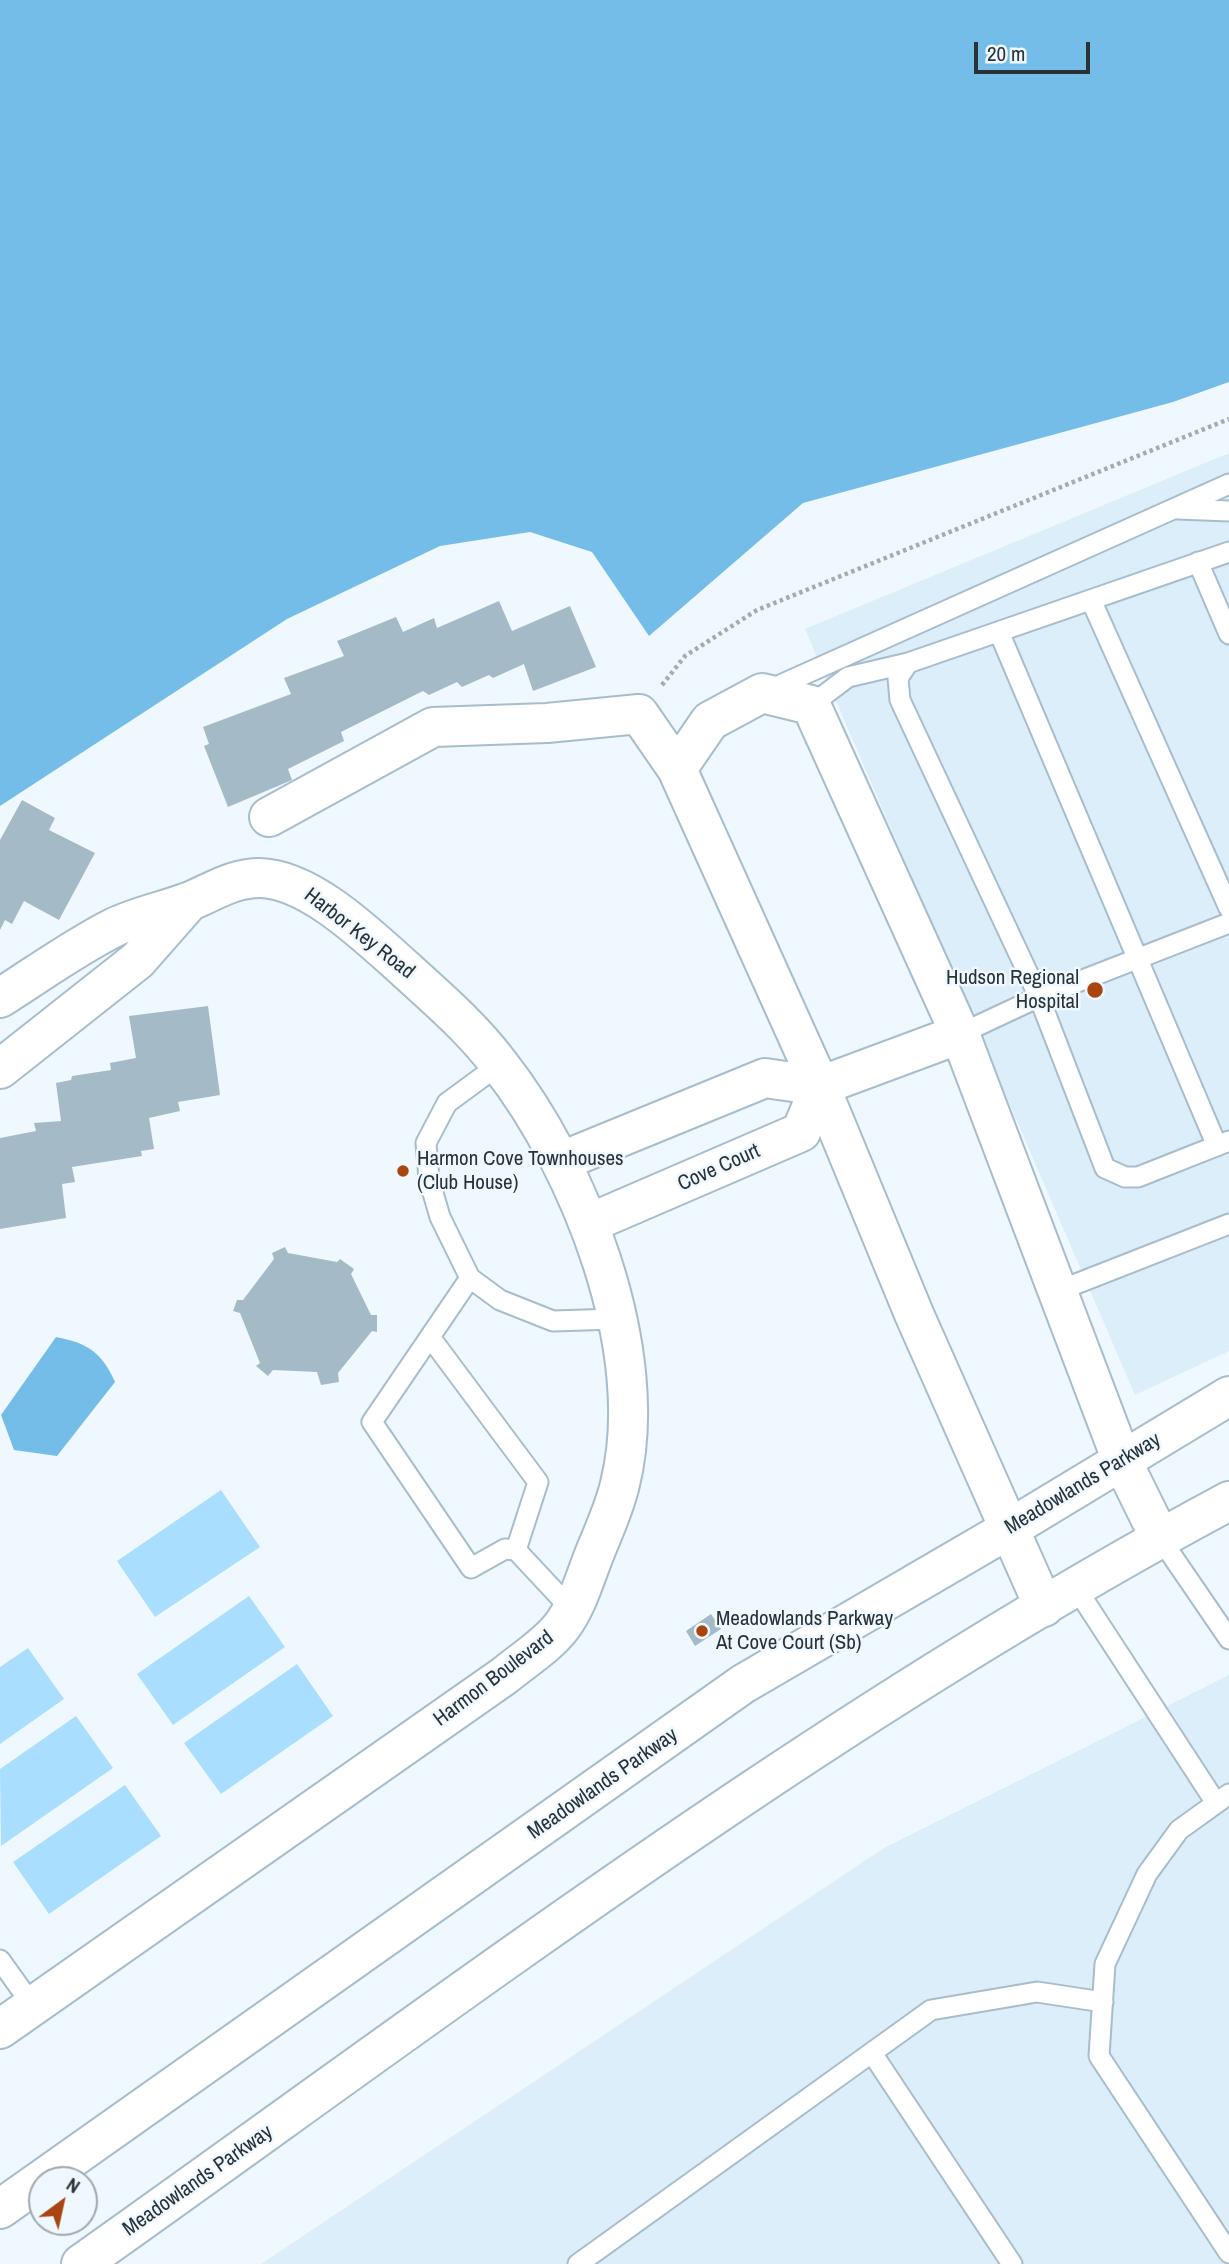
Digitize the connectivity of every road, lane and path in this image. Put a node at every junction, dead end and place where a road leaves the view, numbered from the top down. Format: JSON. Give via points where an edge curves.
{"nodes":[{"id":1,"x":1229,"y":419,"type":"edge"},
{"id":2,"x":1229,"y":484,"type":"edge"},
{"id":3,"x":1174,"y":508,"type":"junction"},
{"id":4,"x":1229,"y":511,"type":"edge"},
{"id":5,"x":1229,"y":552,"type":"edge"},
{"id":6,"x":1198,"y":562,"type":"junction"},
{"id":7,"x":1091,"y":600,"type":"junction"},
{"id":8,"x":999,"y":632,"type":"junction"},
{"id":9,"x":1229,"y":634,"type":"edge"},
{"id":10,"x":908,"y":663,"type":"junction"},
{"id":11,"x":762,"y":693,"type":"junction"},
{"id":12,"x":811,"y":705,"type":"junction"},
{"id":13,"x":639,"y":714,"type":"junction"},
{"id":14,"x":677,"y":769,"type":"junction"},
{"id":15,"x":269,"y":817,"type":"dead end"},
{"id":16,"x":189,"y":901,"type":"junction"},
{"id":17,"x":1229,"y":908,"type":"edge"},
{"id":18,"x":1229,"y":923,"type":"edge"},
{"id":19,"x":1136,"y":960,"type":"junction"},
{"id":20,"x":1039,"y":997,"type":"junction"},
{"id":21,"x":0,"y":998,"type":"edge"},
{"id":22,"x":960,"y":1034,"type":"junction"},
{"id":23,"x":500,"y":1064,"type":"junction"},
{"id":24,"x":0,"y":1069,"type":"edge"},
{"id":25,"x":820,"y":1086,"type":"junction"},
{"id":26,"x":1223,"y":1143,"type":"edge"},
{"id":27,"x":562,"y":1161,"type":"junction"},
{"id":28,"x":590,"y":1223,"type":"junction"},
{"id":29,"x":1229,"y":1224,"type":"edge"},
{"id":30,"x":470,"y":1278,"type":"junction"},
{"id":31,"x":1058,"y":1291,"type":"junction"},
{"id":32,"x":616,"y":1319,"type":"junction"},
{"id":33,"x":430,"y":1337,"type":"junction"},
{"id":34,"x":1229,"y":1396,"type":"edge"},
{"id":35,"x":1122,"y":1461,"type":"junction"},
{"id":36,"x":1229,"y":1501,"type":"edge"},
{"id":37,"x":1009,"y":1529,"type":"junction"},
{"id":38,"x":1160,"y":1538,"type":"junction"},
{"id":39,"x":516,"y":1550,"type":"junction"},
{"id":40,"x":1060,"y":1598,"type":"junction"},
{"id":41,"x":571,"y":1609,"type":"junction"},
{"id":42,"x":1229,"y":1639,"type":"edge"},
{"id":43,"x":1222,"y":1799,"type":"edge"},
{"id":44,"x":0,"y":1960,"type":"edge"},
{"id":45,"x":1103,"y":2002,"type":"junction"},
{"id":46,"x":33,"y":2006,"type":"junction"},
{"id":47,"x":0,"y":2029,"type":"edge"},
{"id":48,"x":872,"y":2053,"type":"junction"},
{"id":49,"x":0,"y":2209,"type":"edge"},
{"id":50,"x":1229,"y":2253,"type":"edge"},
{"id":51,"x":81,"y":2264,"type":"edge"},
{"id":52,"x":578,"y":2264,"type":"edge"},
{"id":53,"x":1012,"y":2264,"type":"edge"}],
"edges":[{"from":1,"to":13,"type":"path","via":[[757,610],[685,656]]},
{"from":2,"to":3,"type":"lane"},
{"from":3,"to":4,"type":"lane"},
{"from":3,"to":11,"type":"lane"},
{"from":5,"to":6,"type":"lane"},
{"from":6,"to":7,"type":"lane"},
{"from":6,"to":9,"type":"lane"},
{"from":7,"to":8,"type":"lane"},
{"from":7,"to":17,"type":"lane"},
{"from":8,"to":10,"type":"lane"},
{"from":8,"to":19,"type":"lane"},
{"from":10,"to":12,"type":"lane","via":[[848,677]]},
{"from":10,"to":20,"type":"lane","via":[[898,678],[900,700]]},
{"from":11,"to":12,"type":"street"},
{"from":11,"to":14,"type":"street","via":[[709,721]]},
{"from":12,"to":22,"type":"street"},
{"from":13,"to":14,"type":"street"},
{"from":13,"to":15,"type":"street","via":[[433,727]]},
{"from":14,"to":25,"type":"street"},
{"from":16,"to":21,"type":"street","name":"Harbor Key Road","via":[[117,926]]},
{"from":16,"to":23,"type":"street","name":"Harbor Key Road","via":[[238,880],[284,881],[301,888],[384,950]]},
{"from":16,"to":24,"type":"street","name":"Harbor Key Road","via":[[138,960]]},
{"from":18,"to":19,"type":"lane"},
{"from":19,"to":20,"type":"lane"},
{"from":19,"to":26,"type":"lane"},
{"from":20,"to":22,"type":"lane"},
{"from":20,"to":26,"type":"lane","via":[[1105,1168],[1138,1177]]},
{"from":22,"to":25,"type":"street"},
{"from":22,"to":31,"type":"street"},
{"from":23,"to":27,"type":"street","name":"Harmon Boulevard"},
{"from":23,"to":30,"type":"lane","via":[[447,1102],[426,1143],[429,1179],[440,1217]]},
{"from":25,"to":27,"type":"street","via":[[765,1078]]},
{"from":25,"to":28,"type":"street","name":"Cove Court","via":[[801,1132]]},
{"from":25,"to":37,"type":"street"},
{"from":27,"to":28,"type":"street","name":"Harmon Boulevard"},
{"from":28,"to":32,"type":"street","name":"Harmon Boulevard"},
{"from":29,"to":31,"type":"lane"},
{"from":30,"to":32,"type":"lane","via":[[500,1300],[553,1321]]},
{"from":30,"to":33,"type":"lane"},
{"from":31,"to":35,"type":"street"},
{"from":32,"to":41,"type":"street","name":"Harmon Boulevard","via":[[626,1367],[621,1482]]},
{"from":33,"to":39,"type":"lane","via":[[538,1482]]},
{"from":33,"to":39,"type":"lane","via":[[372,1422],[471,1568],[505,1549]]},
{"from":34,"to":35,"type":"street","name":"Meadowlands Parkway"},
{"from":35,"to":37,"type":"street","name":"Meadowlands Parkway"},
{"from":35,"to":38,"type":"street"},
{"from":36,"to":38,"type":"street","name":"Meadowlands Parkway"},
{"from":37,"to":40,"type":"street"},
{"from":37,"to":49,"type":"street","name":"Meadowlands Parkway","via":[[743,1684]]},
{"from":38,"to":40,"type":"street","name":"Meadowlands Parkway"},
{"from":38,"to":42,"type":"lane"},
{"from":39,"to":41,"type":"lane"},
{"from":40,"to":43,"type":"lane"},
{"from":40,"to":51,"type":"street","name":"Meadowlands Parkway","via":[[835,1734],[662,1851]]},
{"from":41,"to":46,"type":"street","name":"Harmon Boulevard","via":[[562,1627],[504,1676]]},
{"from":43,"to":45,"type":"lane","via":[[1179,1830],[1147,1874],[1105,1964]]},
{"from":44,"to":46,"type":"lane"},
{"from":45,"to":48,"type":"lane","via":[[1037,1992],[931,2010]]},
{"from":45,"to":50,"type":"lane","via":[[1099,2056]]},
{"from":46,"to":47,"type":"street","name":"Harmon Boulevard"},
{"from":48,"to":52,"type":"lane"},
{"from":48,"to":53,"type":"lane"}]}
